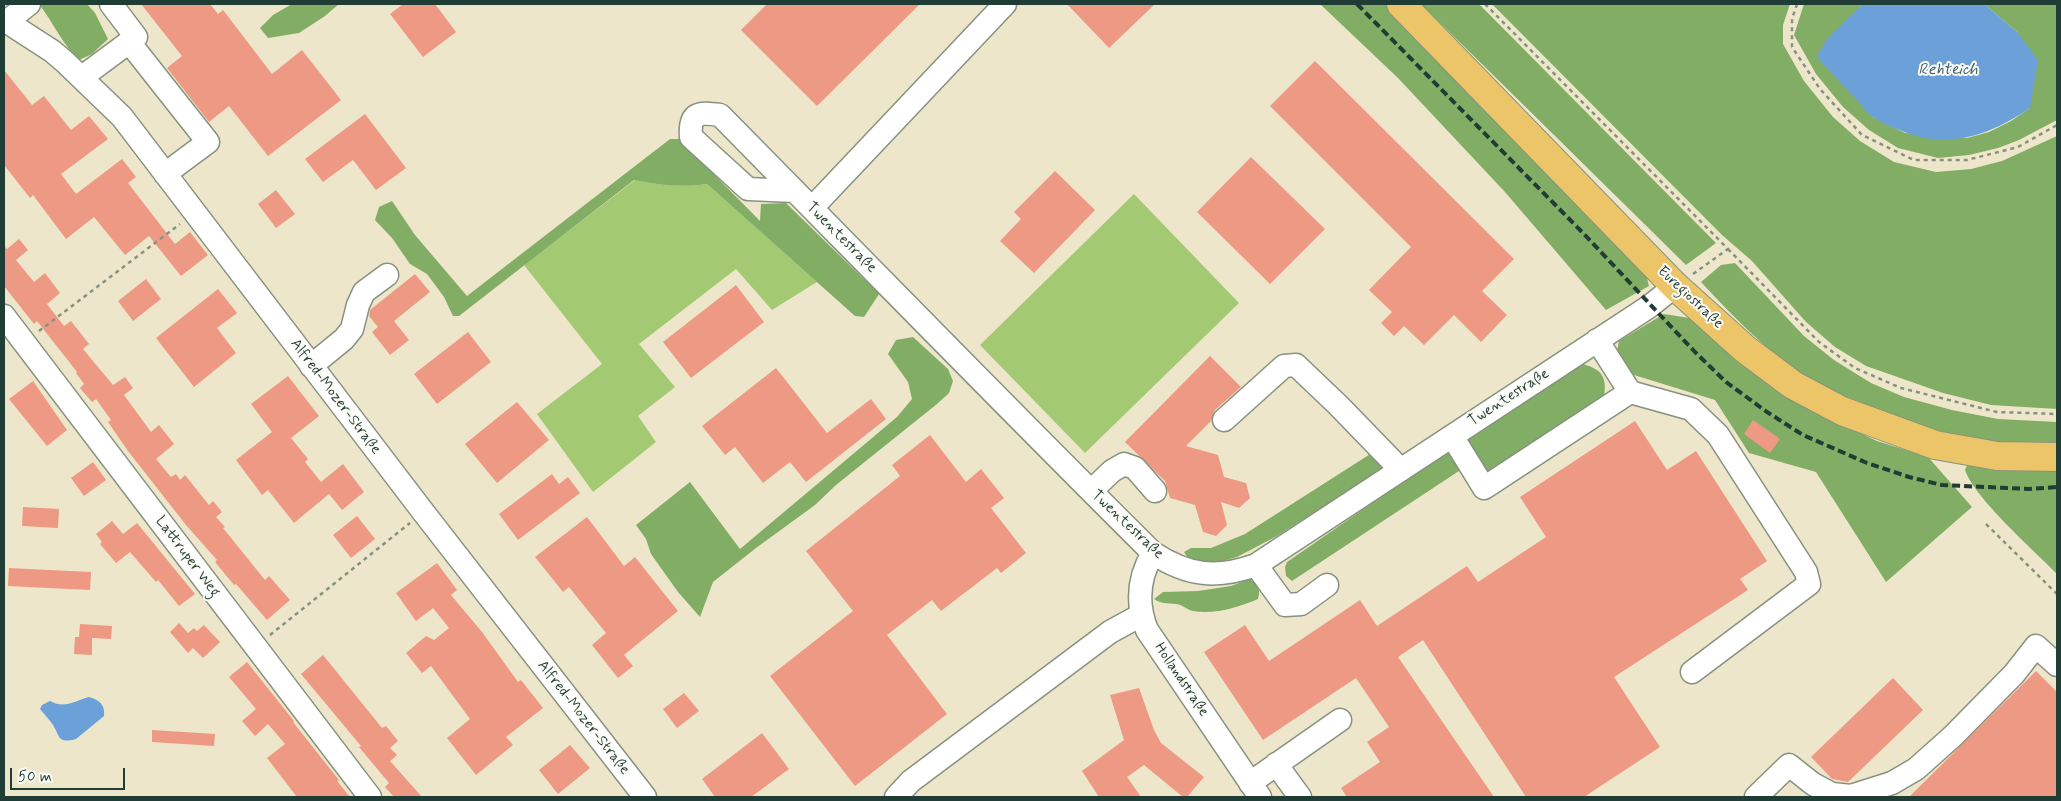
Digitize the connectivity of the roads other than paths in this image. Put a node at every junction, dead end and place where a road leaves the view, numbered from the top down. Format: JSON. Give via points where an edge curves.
{"nodes":[{"id":1,"x":29,"y":4,"type":"edge"},
{"id":2,"x":110,"y":4,"type":"edge"},
{"id":3,"x":1005,"y":4,"type":"edge"},
{"id":4,"x":1402,"y":4,"type":"edge"},
{"id":5,"x":5,"y":21,"type":"edge"},
{"id":6,"x":129,"y":42,"type":"junction"},
{"id":7,"x":82,"y":77,"type":"junction"},
{"id":8,"x":165,"y":174,"type":"junction"},
{"id":9,"x":795,"y":191,"type":"dead end"},
{"id":10,"x":812,"y":208,"type":"junction"},
{"id":11,"x":387,"y":275,"type":"dead end"},
{"id":12,"x":1675,"y":286,"type":"junction"},
{"id":13,"x":4,"y":316,"type":"edge"},
{"id":14,"x":1597,"y":340,"type":"junction"},
{"id":15,"x":312,"y":366,"type":"junction"},
{"id":16,"x":1630,"y":392,"type":"junction"},
{"id":17,"x":1224,"y":420,"type":"dead end"},
{"id":18,"x":1452,"y":436,"type":"junction"},
{"id":19,"x":2057,"y":456,"type":"edge"},
{"id":20,"x":1401,"y":470,"type":"junction"},
{"id":21,"x":1091,"y":491,"type":"junction"},
{"id":22,"x":1155,"y":491,"type":"dead end"},
{"id":23,"x":1152,"y":553,"type":"junction"},
{"id":24,"x":1256,"y":565,"type":"junction"},
{"id":25,"x":1327,"y":585,"type":"dead end"},
{"id":26,"x":1141,"y":615,"type":"junction"},
{"id":27,"x":2057,"y":665,"type":"edge"},
{"id":28,"x":1692,"y":672,"type":"dead end"},
{"id":29,"x":1340,"y":720,"type":"dead end"},
{"id":30,"x":1276,"y":764,"type":"junction"},
{"id":31,"x":1255,"y":790,"type":"edge"},
{"id":32,"x":370,"y":797,"type":"edge"},
{"id":33,"x":645,"y":797,"type":"edge"},
{"id":34,"x":896,"y":797,"type":"edge"},
{"id":35,"x":1300,"y":797,"type":"edge"},
{"id":36,"x":1756,"y":797,"type":"edge"}],
"edges":[{"from":1,"to":5,"type":"street"},
{"from":2,"to":6,"type":"street","via":[[136,37]]},
{"from":3,"to":10,"type":"street"},
{"from":4,"to":12,"type":"main road","name":"Euregiostraße"},
{"from":5,"to":7,"type":"street","name":"Alfred-Mozer-Straße","via":[[52,51]]},
{"from":6,"to":7,"type":"street"},
{"from":6,"to":8,"type":"street","via":[[208,142]]},
{"from":7,"to":8,"type":"street","name":"Alfred-Mozer-Straße","via":[[122,117]]},
{"from":8,"to":15,"type":"street","name":"Alfred-Mozer-Straße"},
{"from":9,"to":10,"type":"street","name":"Twentestraße"},
{"from":10,"to":21,"type":"street","name":"Twentestraße"},
{"from":11,"to":15,"type":"street","via":[[364,292],[352,329],[344,339]]},
{"from":12,"to":14,"type":"street","name":"Twentestraße"},
{"from":12,"to":19,"type":"main road","name":"Euregiostraße","via":[[1745,349],[1785,379],[1842,411],[1935,444],[1997,456]]},
{"from":13,"to":32,"type":"street","name":"Lattruper Weg"},
{"from":14,"to":16,"type":"street"},
{"from":14,"to":18,"type":"street","name":"Twentestraße"},
{"from":15,"to":33,"type":"street","name":"Alfred-Mozer-Straße"},
{"from":16,"to":18,"type":"street","via":[[1484,488]]},
{"from":16,"to":28,"type":"street","via":[[1691,409],[1718,435],[1806,572],[1809,584]]},
{"from":17,"to":20,"type":"street","via":[[1284,366],[1296,365]]},
{"from":18,"to":20,"type":"street","name":"Twentestraße"},
{"from":20,"to":24,"type":"street","name":"Twentestraße"},
{"from":21,"to":22,"type":"street","via":[[1124,464],[1135,468]]},
{"from":21,"to":23,"type":"street","name":"Twentestraße"},
{"from":23,"to":24,"type":"street","name":"Twentestraße","via":[[1191,572],[1215,575]]},
{"from":23,"to":26,"type":"street","name":"Hollandstraße","via":[[1141,576]]},
{"from":24,"to":25,"type":"street","via":[[1285,605],[1301,604]]},
{"from":26,"to":31,"type":"street","name":"Hollandstraße","via":[[1147,630]]},
{"from":26,"to":34,"type":"street","via":[[1110,632],[911,781]]},
{"from":27,"to":36,"type":"street","via":[[2036,646],[2014,674],[1953,736],[1916,769],[1892,783],[1851,796],[1832,794],[1789,765]]},
{"from":29,"to":30,"type":"street"},
{"from":30,"to":31,"type":"street"},
{"from":30,"to":35,"type":"street"}]}
